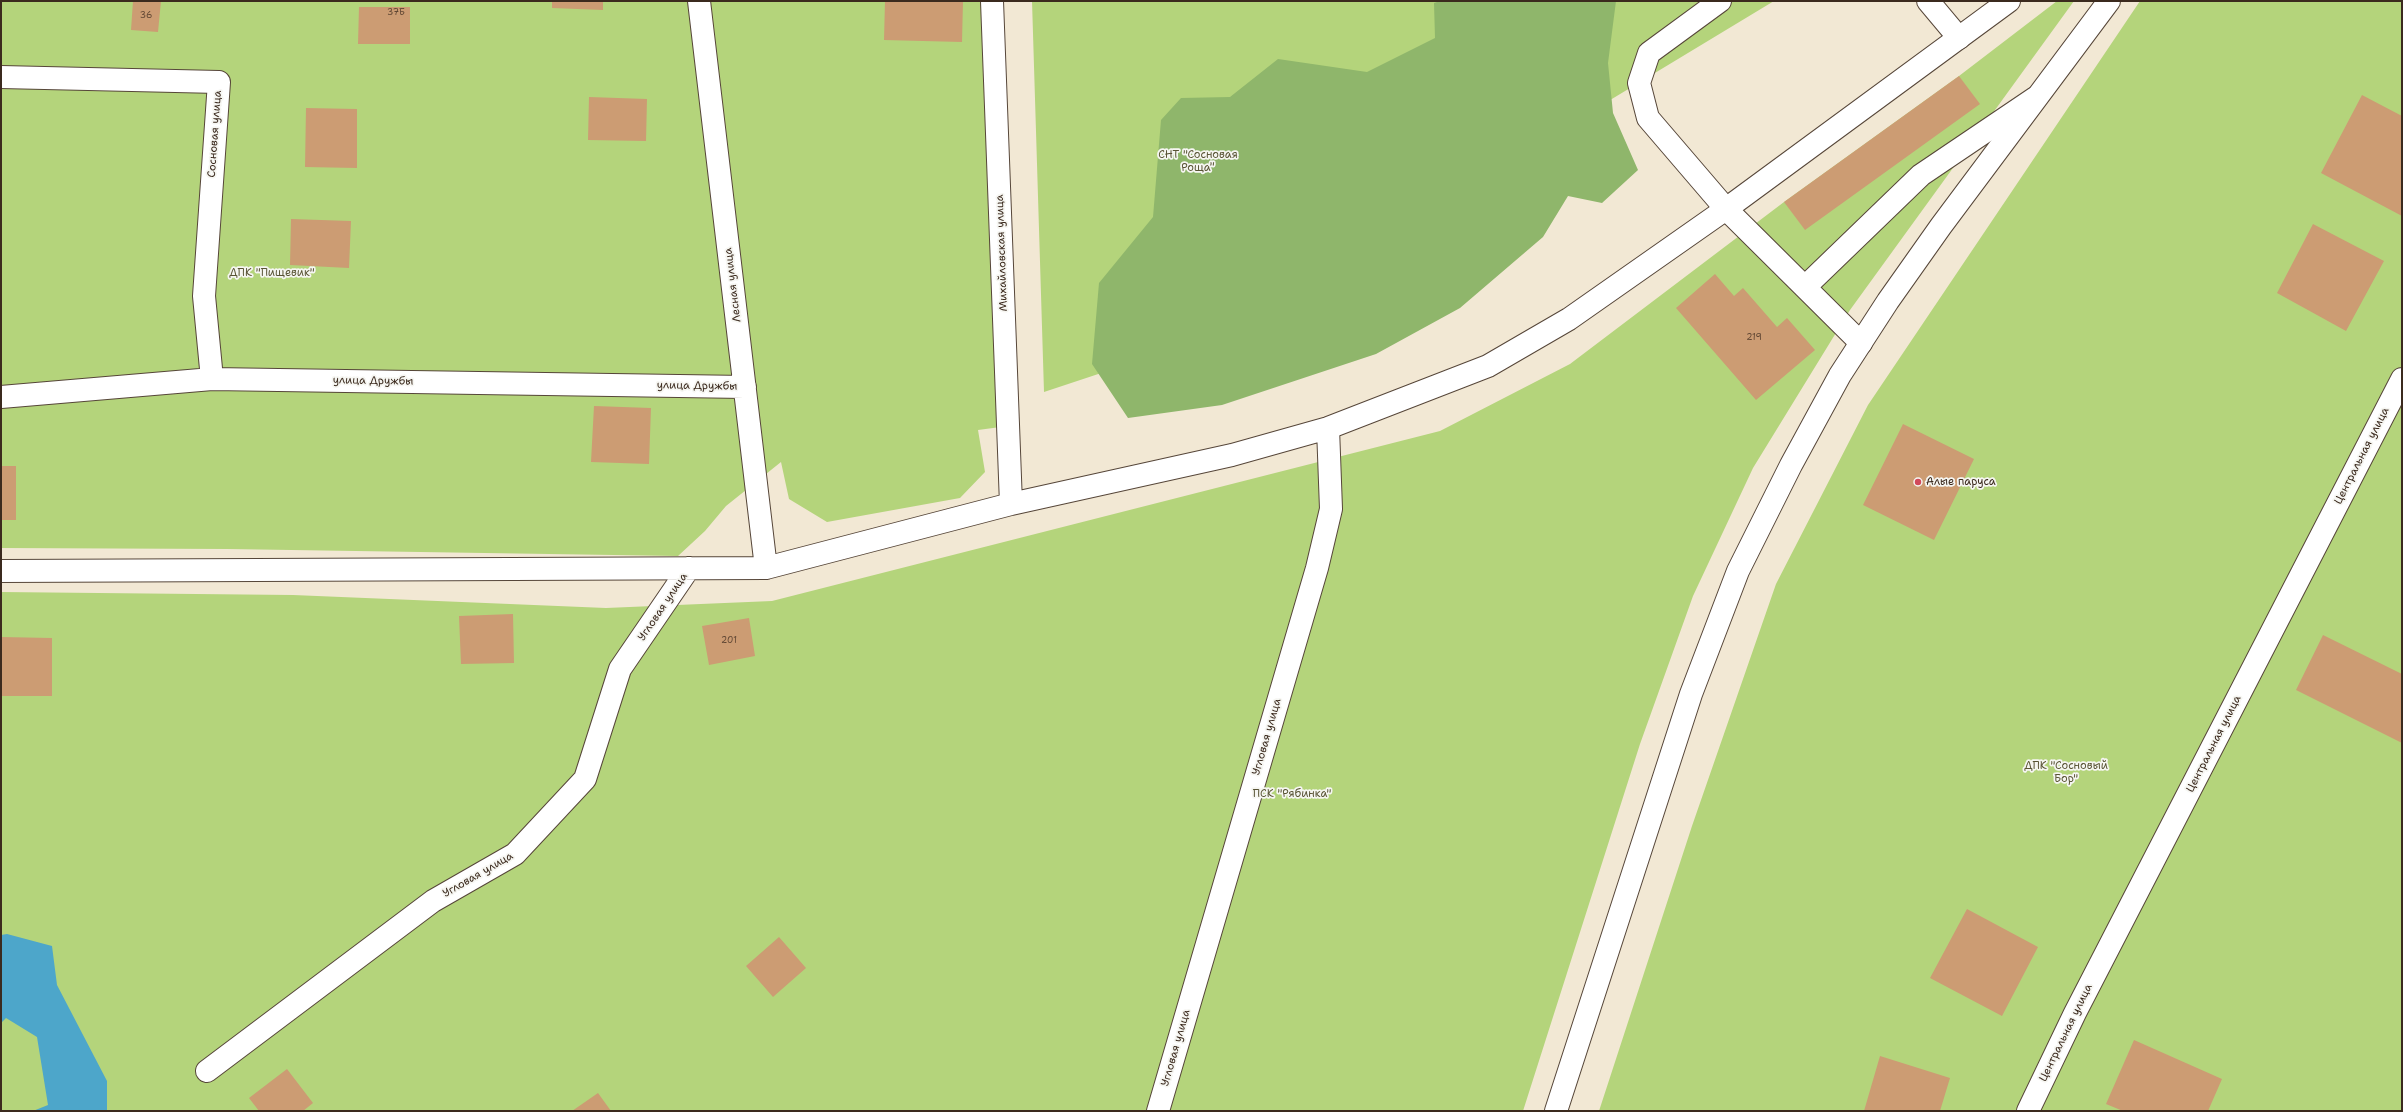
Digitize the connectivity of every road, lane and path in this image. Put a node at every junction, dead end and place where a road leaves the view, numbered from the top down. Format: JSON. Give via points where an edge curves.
{"nodes":[{"id":1,"x":699,"y":1,"type":"edge"},
{"id":2,"x":992,"y":1,"type":"edge"},
{"id":3,"x":1720,"y":1,"type":"edge"},
{"id":4,"x":1928,"y":1,"type":"edge"},
{"id":5,"x":2009,"y":1,"type":"edge"},
{"id":6,"x":2108,"y":1,"type":"edge"},
{"id":7,"x":1959,"y":38,"type":"junction"},
{"id":8,"x":1,"y":77,"type":"edge"},
{"id":9,"x":2035,"y":98,"type":"junction"},
{"id":10,"x":1726,"y":209,"type":"junction"},
{"id":11,"x":1805,"y":287,"type":"junction"},
{"id":12,"x":1861,"y":342,"type":"junction"},
{"id":13,"x":212,"y":378,"type":"junction"},
{"id":14,"x":2402,"y":379,"type":"edge"},
{"id":15,"x":745,"y":387,"type":"junction"},
{"id":16,"x":1,"y":397,"type":"edge"},
{"id":17,"x":1328,"y":428,"type":"junction"},
{"id":18,"x":1011,"y":504,"type":"junction"},
{"id":19,"x":689,"y":568,"type":"junction"},
{"id":20,"x":766,"y":568,"type":"junction"},
{"id":21,"x":1,"y":571,"type":"edge"},
{"id":22,"x":207,"y":1072,"type":"dead end"},
{"id":23,"x":1158,"y":1111,"type":"edge"},
{"id":24,"x":1556,"y":1111,"type":"edge"},
{"id":25,"x":2028,"y":1111,"type":"edge"}],
"edges":[{"from":1,"to":15,"type":"street","name":"Лесная улица"},
{"from":2,"to":18,"type":"street","name":"Михайловская улица"},
{"from":3,"to":10,"type":"street","via":[[1649,53],[1639,83],[1648,118]]},
{"from":4,"to":7,"type":"street"},
{"from":5,"to":7,"type":"street"},
{"from":6,"to":9,"type":"street"},
{"from":7,"to":10,"type":"street"},
{"from":8,"to":13,"type":"street","name":"Сосновая улица","via":[[219,82],[204,296]]},
{"from":9,"to":11,"type":"street","via":[[1921,175]]},
{"from":9,"to":12,"type":"street","via":[[1941,226]]},
{"from":10,"to":11,"type":"street"},
{"from":10,"to":17,"type":"street","via":[[1569,319],[1488,366]]},
{"from":11,"to":12,"type":"street"},
{"from":12,"to":24,"type":"street","via":[[1795,458],[1738,571],[1691,694]]},
{"from":13,"to":15,"type":"street","name":"улица Дружбы"},
{"from":13,"to":16,"type":"street","name":"улица Дружбы"},
{"from":14,"to":25,"type":"street","name":"Центральная улица","via":[[2074,1013]]},
{"from":15,"to":20,"type":"street","name":"Лесная улица"},
{"from":17,"to":18,"type":"street","via":[[1232,455]]},
{"from":17,"to":23,"type":"street","name":"Угловая улица","via":[[1331,509],[1317,568]]},
{"from":18,"to":20,"type":"street"},
{"from":19,"to":20,"type":"street"},
{"from":19,"to":21,"type":"street"},
{"from":19,"to":22,"type":"street","name":"Угловая улица","via":[[620,669],[585,779],[515,854],[433,901]]}]}
